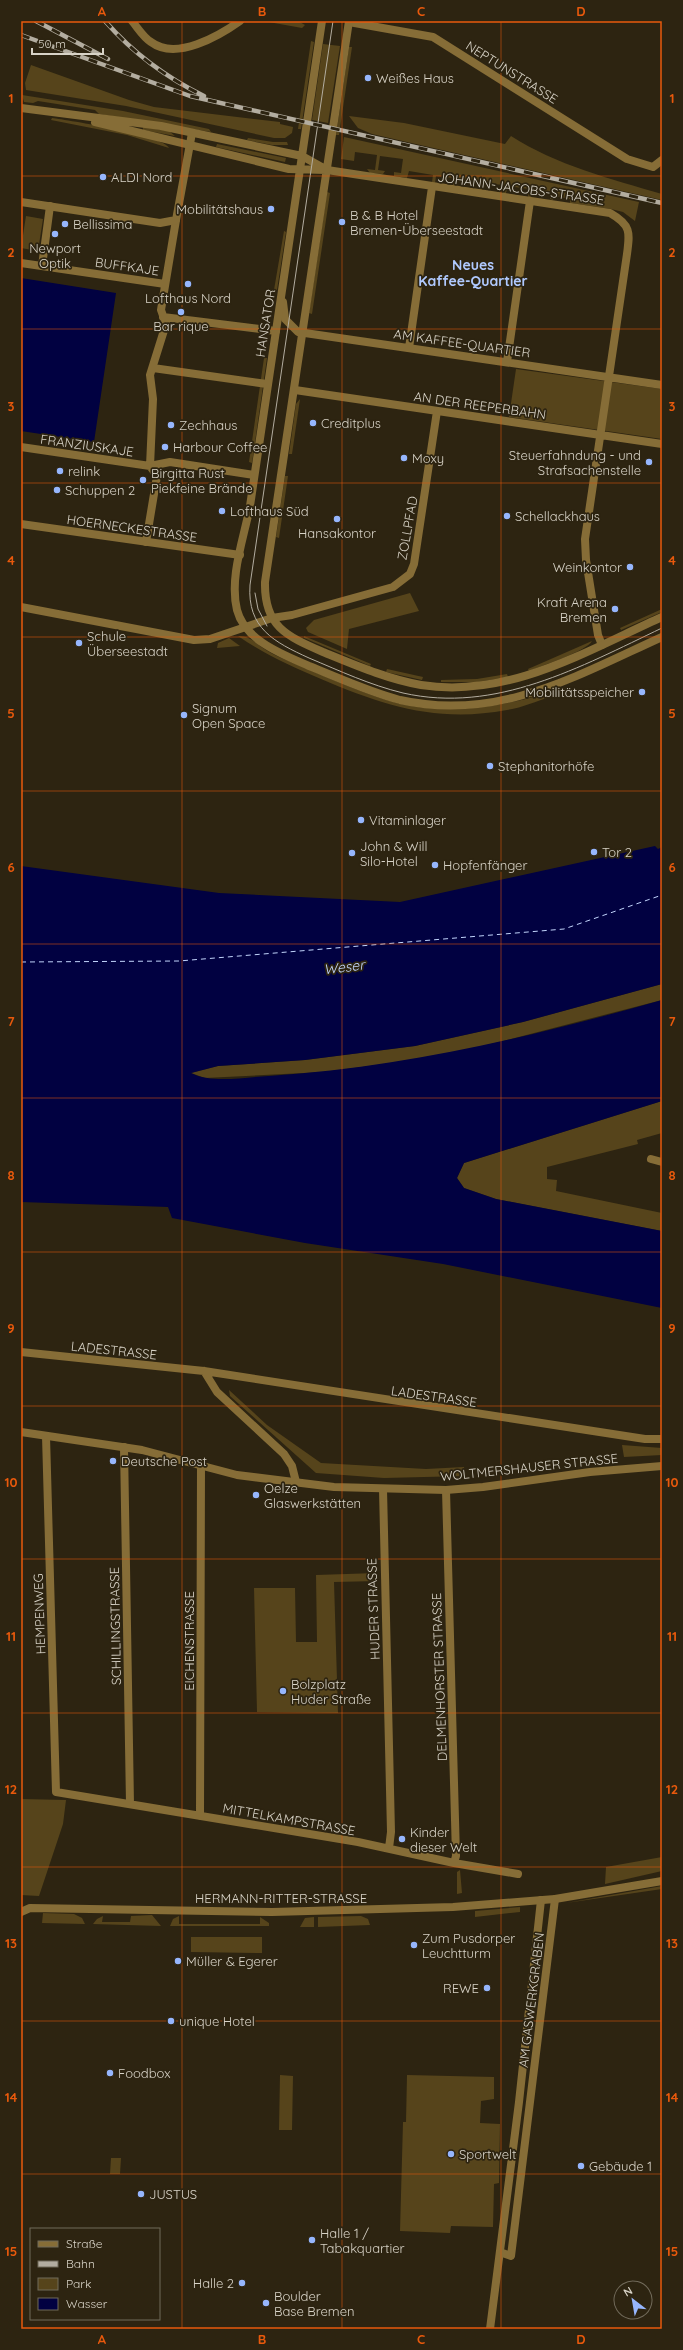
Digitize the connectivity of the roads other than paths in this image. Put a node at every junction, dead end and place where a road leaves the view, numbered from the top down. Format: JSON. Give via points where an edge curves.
{"nodes":[{"id":1,"x":132,"y":21,"type":"edge"},
{"id":2,"x":240,"y":21,"type":"edge"},
{"id":3,"x":322,"y":21,"type":"edge"},
{"id":4,"x":347,"y":21,"type":"edge"},
{"id":5,"x":21,"y":108,"type":"edge"},
{"id":6,"x":63,"y":114,"type":"junction"},
{"id":7,"x":192,"y":133,"type":"junction"},
{"id":8,"x":190,"y":146,"type":"junction"},
{"id":9,"x":302,"y":156,"type":"junction"},
{"id":10,"x":662,"y":160,"type":"edge"},
{"id":11,"x":300,"y":170,"type":"junction"},
{"id":12,"x":327,"y":170,"type":"junction"},
{"id":13,"x":432,"y":187,"type":"junction"},
{"id":14,"x":530,"y":201,"type":"junction"},
{"id":15,"x":21,"y":202,"type":"edge"},
{"id":16,"x":50,"y":206,"type":"junction"},
{"id":17,"x":176,"y":220,"type":"junction"},
{"id":18,"x":21,"y":263,"type":"edge"},
{"id":19,"x":42,"y":266,"type":"junction"},
{"id":20,"x":165,"y":284,"type":"junction"},
{"id":21,"x":281,"y":298,"type":"junction"},
{"id":22,"x":163,"y":317,"type":"junction"},
{"id":23,"x":276,"y":331,"type":"junction"},
{"id":24,"x":303,"y":333,"type":"junction"},
{"id":25,"x":409,"y":348,"type":"junction"},
{"id":26,"x":507,"y":362,"type":"junction"},
{"id":27,"x":153,"y":368,"type":"junction"},
{"id":28,"x":610,"y":377,"type":"junction"},
{"id":29,"x":267,"y":384,"type":"junction"},
{"id":30,"x":662,"y":385,"type":"edge"},
{"id":31,"x":295,"y":390,"type":"junction"},
{"id":32,"x":437,"y":411,"type":"junction"},
{"id":33,"x":601,"y":435,"type":"junction"},
{"id":34,"x":662,"y":444,"type":"edge"},
{"id":35,"x":21,"y":447,"type":"edge"},
{"id":36,"x":150,"y":466,"type":"junction"},
{"id":37,"x":254,"y":475,"type":"junction"},
{"id":38,"x":21,"y":524,"type":"edge"},
{"id":39,"x":146,"y":542,"type":"junction"},
{"id":40,"x":240,"y":555,"type":"junction"},
{"id":41,"x":21,"y":607,"type":"edge"},
{"id":42,"x":662,"y":617,"type":"edge"},
{"id":43,"x":272,"y":618,"type":"junction"},
{"id":44,"x":246,"y":626,"type":"junction"},
{"id":45,"x":662,"y":637,"type":"edge"},
{"id":46,"x":602,"y":645,"type":"junction"},
{"id":47,"x":651,"y":1159,"type":"dead end"},
{"id":48,"x":662,"y":1162,"type":"edge"},
{"id":49,"x":21,"y":1352,"type":"edge"},
{"id":50,"x":204,"y":1371,"type":"junction"},
{"id":51,"x":21,"y":1432,"type":"edge"},
{"id":52,"x":46,"y":1436,"type":"junction"},
{"id":53,"x":662,"y":1439,"type":"edge"},
{"id":54,"x":124,"y":1447,"type":"junction"},
{"id":55,"x":662,"y":1466,"type":"edge"},
{"id":56,"x":201,"y":1467,"type":"junction"},
{"id":57,"x":296,"y":1482,"type":"junction"},
{"id":58,"x":383,"y":1489,"type":"junction"},
{"id":59,"x":446,"y":1490,"type":"junction"},
{"id":60,"x":56,"y":1792,"type":"joint"},
{"id":61,"x":130,"y":1804,"type":"junction"},
{"id":62,"x":200,"y":1816,"type":"junction"},
{"id":63,"x":389,"y":1848,"type":"junction"},
{"id":64,"x":454,"y":1863,"type":"junction"},
{"id":65,"x":518,"y":1874,"type":"dead end"},
{"id":66,"x":662,"y":1881,"type":"edge"},
{"id":67,"x":555,"y":1899,"type":"junction"},
{"id":68,"x":541,"y":1900,"type":"junction"},
{"id":69,"x":21,"y":1912,"type":"edge"},
{"id":70,"x":519,"y":2102,"type":"junction"},
{"id":71,"x":531,"y":2104,"type":"junction"},
{"id":72,"x":500,"y":2252,"type":"junction"},
{"id":73,"x":490,"y":2329,"type":"edge"}],
"edges":[{"from":1,"to":2,"type":"street","via":[[151,43],[166,49],[194,46],[212,39]]},
{"from":3,"to":9,"type":"street","name":"HANSATOR"},
{"from":4,"to":10,"type":"street","name":"NEPTUNSTRASSE","via":[[433,37],[626,159],[653,167]]},
{"from":4,"to":12,"type":"street"},
{"from":5,"to":6,"type":"street"},
{"from":6,"to":7,"type":"street","via":[[161,126]]},
{"from":6,"to":8,"type":"street"},
{"from":7,"to":8,"type":"street","name":"BUFFKAJE"},
{"from":7,"to":9,"type":"street"},
{"from":8,"to":11,"type":"street"},
{"from":8,"to":17,"type":"street","name":"BUFFKAJE"},
{"from":9,"to":11,"type":"street","name":"HANSATOR"},
{"from":9,"to":12,"type":"street"},
{"from":11,"to":12,"type":"street"},
{"from":11,"to":21,"type":"street","name":"HANSATOR"},
{"from":12,"to":13,"type":"street","name":"JOHANN-JACOBS-STRASSE"},
{"from":12,"to":24,"type":"street"},
{"from":13,"to":14,"type":"street","name":"JOHANN-JACOBS-STRASSE"},
{"from":13,"to":25,"type":"street"},
{"from":14,"to":26,"type":"street"},
{"from":14,"to":28,"type":"street","name":"JOHANN-JACOBS-STRASSE","via":[[610,213],[623,221],[629,233]]},
{"from":15,"to":16,"type":"street"},
{"from":16,"to":17,"type":"street","via":[[160,223]]},
{"from":16,"to":19,"type":"street"},
{"from":17,"to":20,"type":"street","name":"BUFFKAJE"},
{"from":18,"to":19,"type":"street","name":"BUFFKAJE"},
{"from":19,"to":20,"type":"street","name":"BUFFKAJE"},
{"from":20,"to":22,"type":"street","via":[[161,310]]},
{"from":21,"to":23,"type":"street","name":"HANSATOR"},
{"from":21,"to":24,"type":"street","name":"AM KAFFEE-QUARTIER","via":[[285,319],[292,327]]},
{"from":22,"to":23,"type":"street"},
{"from":22,"to":27,"type":"street","via":[[166,324]]},
{"from":23,"to":29,"type":"street","name":"HANSATOR"},
{"from":24,"to":25,"type":"street","name":"AM KAFFEE-QUARTIER"},
{"from":24,"to":31,"type":"street"},
{"from":25,"to":26,"type":"street","name":"AM KAFFEE-QUARTIER"},
{"from":26,"to":28,"type":"street","name":"AM KAFFEE-QUARTIER"},
{"from":27,"to":29,"type":"street"},
{"from":27,"to":36,"type":"street","via":[[150,375],[153,398]]},
{"from":28,"to":30,"type":"street","name":"AM KAFFEE-QUARTIER"},
{"from":28,"to":33,"type":"street","name":"JOHANN-JACOBS-STRASSE"},
{"from":29,"to":37,"type":"street","name":"HANSATOR"},
{"from":31,"to":32,"type":"street","name":"AN DER REEPERBAHN"},
{"from":31,"to":43,"type":"street","via":[[265,582],[265,604]]},
{"from":32,"to":33,"type":"street","name":"AN DER REEPERBAHN"},
{"from":32,"to":43,"type":"street","name":"ZOLLPFAD","via":[[417,551],[410,574],[393,587]]},
{"from":33,"to":34,"type":"street","name":"AN DER REEPERBAHN"},
{"from":33,"to":46,"type":"street","name":"JOHANN-JACOBS-STRASSE","via":[[585,539],[586,560]]},
{"from":35,"to":36,"type":"street","name":"FRANZIUSKAJE"},
{"from":36,"to":37,"type":"street","name":"FRANZIUSKAJE","via":[[170,462]]},
{"from":36,"to":39,"type":"street","via":[[157,476]]},
{"from":37,"to":40,"type":"street","name":"HANSATOR"},
{"from":38,"to":39,"type":"street","name":"HOERNECKESTRASSE"},
{"from":39,"to":40,"type":"street","name":"HOERNECKESTRASSE"},
{"from":40,"to":44,"type":"street","name":"HANSATOR","via":[[236,579],[237,611]]},
{"from":41,"to":44,"type":"street","name":"ZOLLPFAD","via":[[191,640],[210,639]]},
{"from":42,"to":46,"type":"street"},
{"from":43,"to":44,"type":"street","name":"ZOLLPFAD"},
{"from":43,"to":46,"type":"street","via":[[285,632],[306,645],[393,678],[433,686],[475,686],[510,681]]},
{"from":44,"to":45,"type":"street","name":"HANSATOR","via":[[262,642],[280,654],[369,690],[416,703],[448,706],[486,704],[523,697]]},
{"from":47,"to":48,"type":"street"},
{"from":49,"to":50,"type":"street","name":"LADESTRASSE"},
{"from":50,"to":53,"type":"street","name":"LADESTRASSE","via":[[645,1439]]},
{"from":50,"to":57,"type":"street","via":[[217,1392],[284,1454],[292,1466]]},
{"from":51,"to":52,"type":"street","name":"WOLTMERSHAUSER STRASSE"},
{"from":52,"to":54,"type":"street","name":"WOLTMERSHAUSER STRASSE"},
{"from":52,"to":60,"type":"street","name":"HEMPENWEG"},
{"from":54,"to":56,"type":"street","name":"WOLTMERSHAUSER STRASSE","via":[[162,1454]]},
{"from":54,"to":61,"type":"street","name":"SCHILLINGSTRASSE"},
{"from":55,"to":59,"type":"street","name":"WOLTMERSHAUSER STRASSE"},
{"from":56,"to":57,"type":"street","name":"WOLTMERSHAUSER STRASSE","via":[[237,1475]]},
{"from":56,"to":62,"type":"street","name":"EICHENSTRASSE"},
{"from":57,"to":58,"type":"street","name":"WOLTMERSHAUSER STRASSE"},
{"from":58,"to":59,"type":"street","name":"WOLTMERSHAUSER STRASSE"},
{"from":58,"to":63,"type":"street","name":"HUDER STRASSE","via":[[391,1832]]},
{"from":59,"to":64,"type":"street","name":"DELMENHORSTER STRASSE","via":[[456,1856]]},
{"from":60,"to":61,"type":"street","name":"MITTELKAMPSTRASSE"},
{"from":61,"to":62,"type":"street","name":"MITTELKAMPSTRASSE"},
{"from":62,"to":63,"type":"street","name":"MITTELKAMPSTRASSE"},
{"from":63,"to":64,"type":"street","name":"MITTELKAMPSTRASSE"},
{"from":64,"to":65,"type":"street","name":"MITTELKAMPSTRASSE"},
{"from":66,"to":67,"type":"street","name":"HERMANN-RITTER-STRASSE"},
{"from":67,"to":68,"type":"street","name":"HERMANN-RITTER-STRASSE"},
{"from":67,"to":71,"type":"street","name":"AM GASWERKGRABEN"},
{"from":68,"to":69,"type":"street","name":"HERMANN-RITTER-STRASSE","via":[[369,1910],[272,1912],[30,1908]]},
{"from":68,"to":70,"type":"street","name":"AM GASWERKGRABEN"},
{"from":70,"to":71,"type":"street"},
{"from":70,"to":72,"type":"street","name":"AM GASWERKGRABEN"},
{"from":71,"to":72,"type":"street","name":"AM GASWERKGRABEN","via":[[511,2256]]},
{"from":72,"to":73,"type":"street","name":"AM GASWERKGRABEN"}]}
